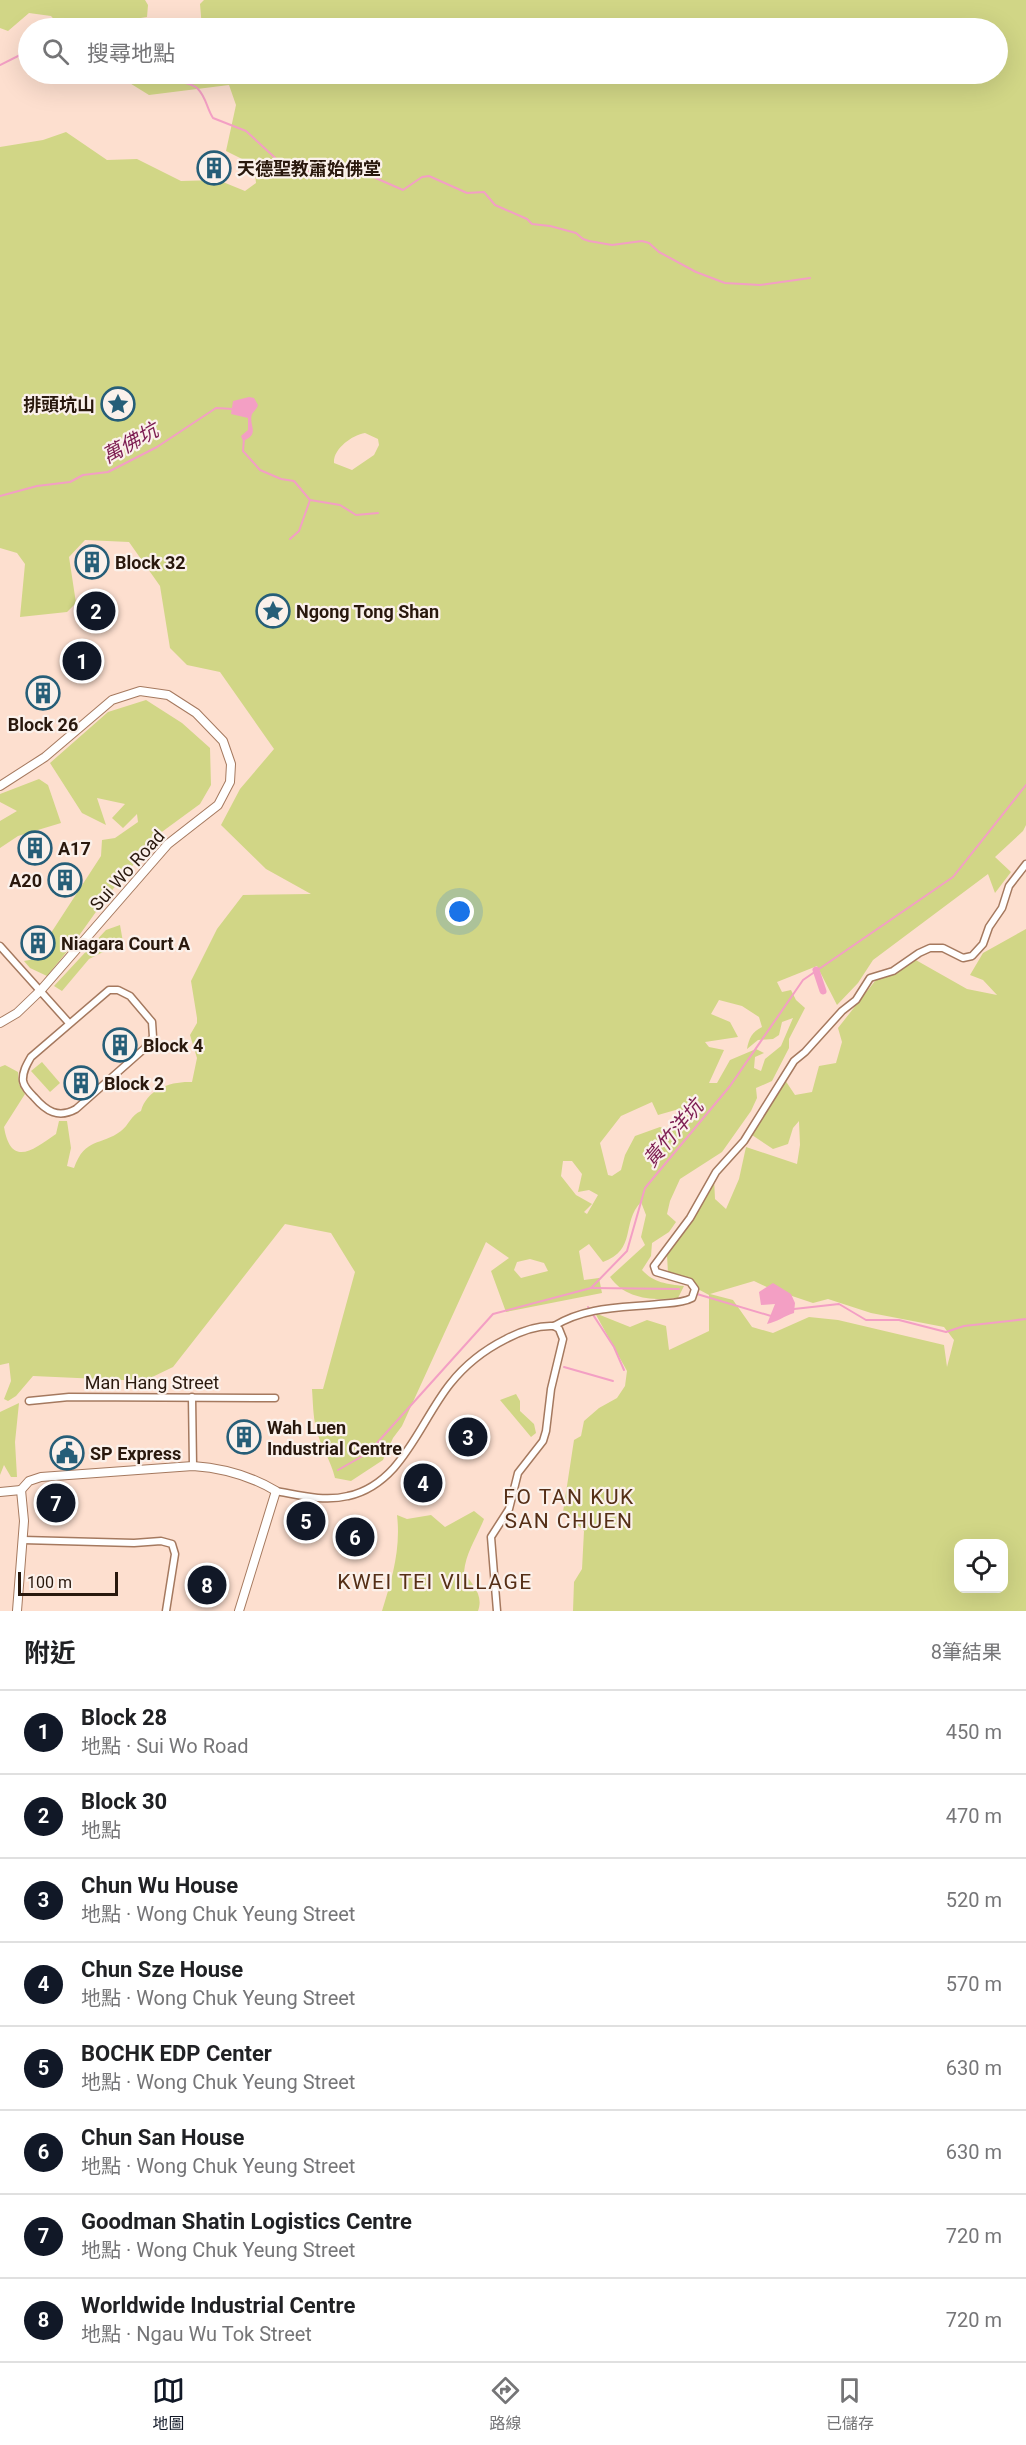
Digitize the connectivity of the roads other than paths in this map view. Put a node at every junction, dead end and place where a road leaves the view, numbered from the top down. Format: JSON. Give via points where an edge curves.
{"nodes":[{"id":1,"x":0,"y":786,"type":"edge"},
{"id":2,"x":1026,"y":864,"type":"edge"},
{"id":3,"x":0,"y":946,"type":"edge"},
{"id":4,"x":40,"y":990,"type":"junction"},
{"id":5,"x":0,"y":1023,"type":"edge"},
{"id":6,"x":69,"y":1023,"type":"junction"},
{"id":7,"x":554,"y":1326,"type":"junction"},
{"id":8,"x":192,"y":1397,"type":"junction"},
{"id":9,"x":275,"y":1398,"type":"dead end"},
{"id":10,"x":29,"y":1401,"type":"dead end"},
{"id":11,"x":194,"y":1466,"type":"junction"},
{"id":12,"x":21,"y":1490,"type":"junction"},
{"id":13,"x":276,"y":1491,"type":"junction"},
{"id":14,"x":0,"y":1492,"type":"edge"},
{"id":15,"x":23,"y":1540,"type":"junction"},
{"id":16,"x":17,"y":1611,"type":"edge"},
{"id":17,"x":166,"y":1611,"type":"edge"},
{"id":18,"x":239,"y":1611,"type":"edge"},
{"id":19,"x":497,"y":1611,"type":"edge"}],
"edges":[{"from":1,"to":4,"type":"street","name":"Sui Wo Road","via":[[45,757],[104,706],[119,696],[140,691],[168,695],[196,713],[220,736],[231,759],[230,782],[218,805],[168,844]]},
{"from":2,"to":7,"type":"street","via":[[1010,883],[1001,911],[974,955],[963,958],[944,948],[930,948],[893,971],[870,978],[856,1000],[794,1061],[744,1141],[716,1172],[690,1218],[654,1266],[656,1272],[690,1282],[694,1289],[690,1299],[596,1309]]},
{"from":3,"to":4,"type":"street"},
{"from":4,"to":5,"type":"street","name":"Sui Wo Road","via":[[17,1013]]},
{"from":4,"to":6,"type":"street"},
{"from":6,"to":6,"type":"street","via":[[31,1058],[23,1074],[26,1088],[44,1108],[56,1114],[76,1109],[145,1048],[153,1036],[152,1022],[130,996],[118,990],[109,990]]},
{"from":7,"to":13,"type":"street","via":[[509,1337],[467,1365],[442,1395],[398,1464],[376,1485],[339,1498]]},
{"from":7,"to":19,"type":"street","via":[[563,1339],[546,1431],[543,1441],[518,1473],[509,1509],[491,1537]]},
{"from":8,"to":9,"type":"street","name":"Man Hang Street"},
{"from":8,"to":10,"type":"street","name":"Man Hang Street","via":[[69,1397]]},
{"from":8,"to":11,"type":"street"},
{"from":11,"to":12,"type":"street","via":[[41,1477],[29,1481]]},
{"from":11,"to":13,"type":"street","via":[[213,1467],[258,1480]]},
{"from":12,"to":14,"type":"street"},
{"from":12,"to":15,"type":"street"},
{"from":13,"to":18,"type":"street"},
{"from":15,"to":16,"type":"street"},
{"from":15,"to":17,"type":"street","via":[[172,1544],[175,1554]]}]}
